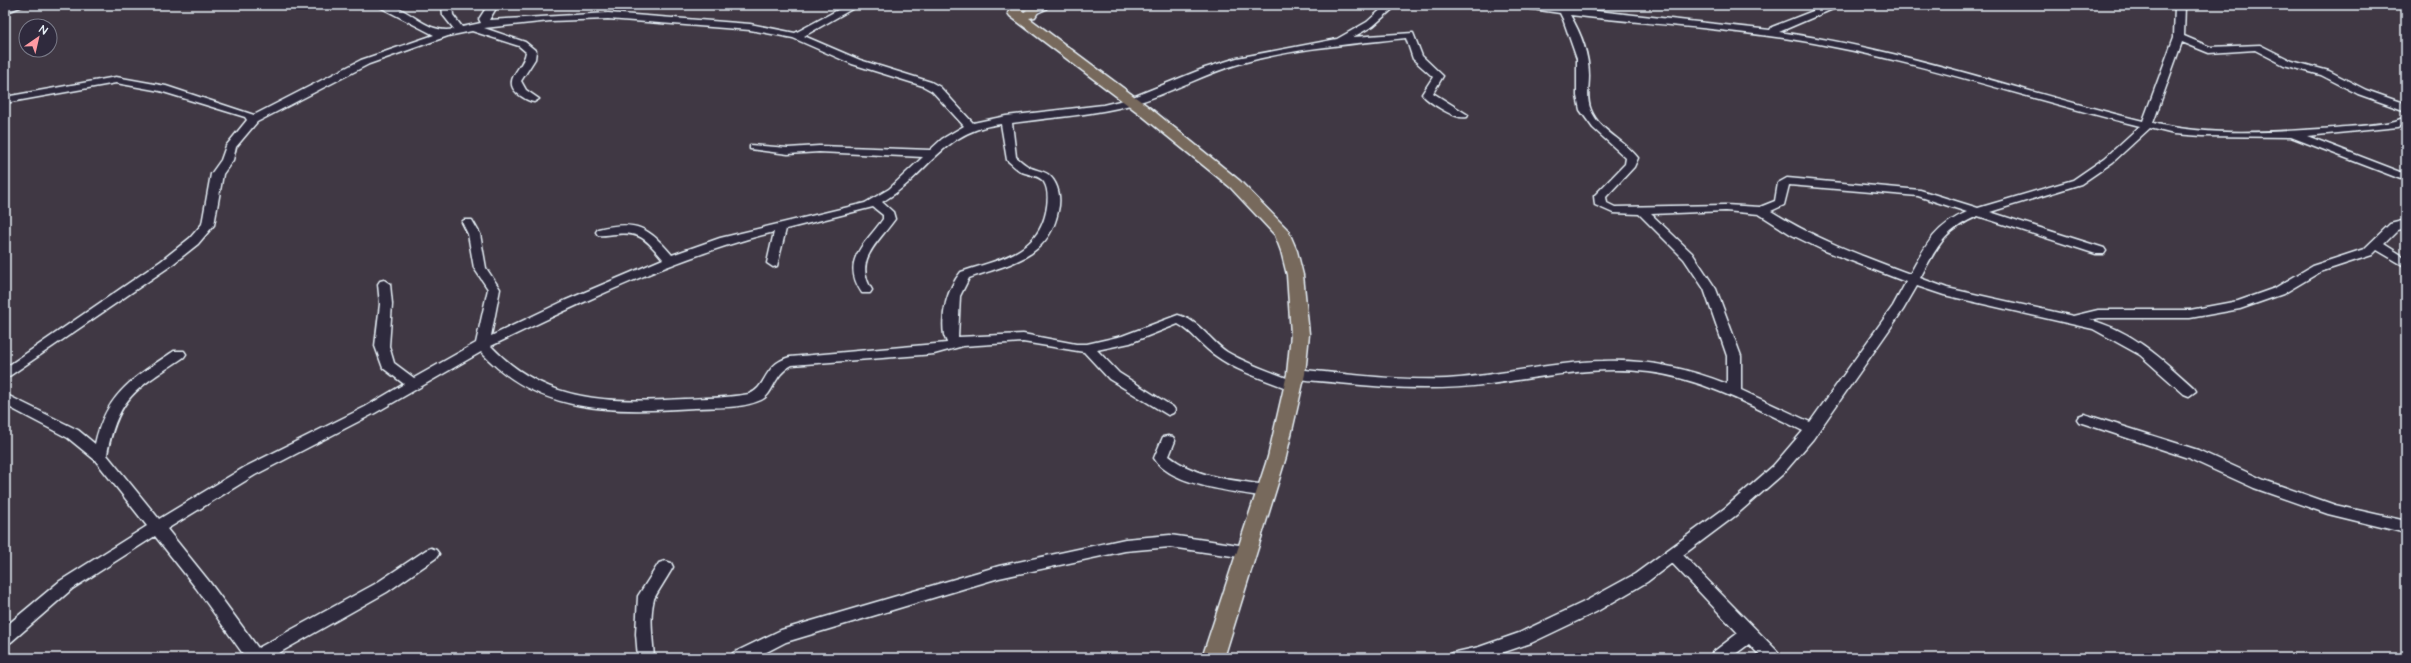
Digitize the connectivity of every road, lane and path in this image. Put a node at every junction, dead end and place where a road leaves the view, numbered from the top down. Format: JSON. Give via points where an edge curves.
{"nodes":[{"id":1,"x":20,"y":5,"type":"edge"},
{"id":2,"x":381,"y":5,"type":"edge"},
{"id":3,"x":447,"y":5,"type":"edge"},
{"id":4,"x":493,"y":5,"type":"edge"},
{"id":5,"x":854,"y":5,"type":"edge"},
{"id":6,"x":1392,"y":5,"type":"edge"},
{"id":7,"x":1525,"y":5,"type":"edge"},
{"id":8,"x":1837,"y":5,"type":"edge"},
{"id":9,"x":2180,"y":5,"type":"edge"},
{"id":10,"x":1543,"y":6,"type":"edge"},
{"id":11,"x":1820,"y":7,"type":"edge"},
{"id":12,"x":1025,"y":8,"type":"edge"},
{"id":13,"x":5,"y":10,"type":"edge"},
{"id":14,"x":1564,"y":12,"type":"junction"},
{"id":15,"x":491,"y":24,"type":"junction"},
{"id":16,"x":470,"y":28,"type":"junction"},
{"id":17,"x":459,"y":30,"type":"junction"},
{"id":18,"x":445,"y":34,"type":"junction"},
{"id":19,"x":1773,"y":34,"type":"junction"},
{"id":20,"x":796,"y":36,"type":"junction"},
{"id":21,"x":2179,"y":37,"type":"junction"},
{"id":22,"x":1340,"y":41,"type":"junction"},
{"id":23,"x":1074,"y":57,"type":"junction"},
{"id":24,"x":534,"y":99,"type":"dead end"},
{"id":25,"x":5,"y":100,"type":"edge"},
{"id":26,"x":1132,"y":101,"type":"junction"},
{"id":27,"x":2406,"y":108,"type":"edge"},
{"id":28,"x":1463,"y":115,"type":"dead end"},
{"id":29,"x":1006,"y":119,"type":"junction"},
{"id":30,"x":253,"y":120,"type":"junction"},
{"id":31,"x":2406,"y":120,"type":"edge"},
{"id":32,"x":2147,"y":125,"type":"junction"},
{"id":33,"x":971,"y":127,"type":"junction"},
{"id":34,"x":2290,"y":133,"type":"junction"},
{"id":35,"x":754,"y":147,"type":"dead end"},
{"id":36,"x":934,"y":154,"type":"junction"},
{"id":37,"x":2406,"y":178,"type":"edge"},
{"id":38,"x":875,"y":203,"type":"junction"},
{"id":39,"x":1642,"y":210,"type":"junction"},
{"id":40,"x":1762,"y":211,"type":"junction"},
{"id":41,"x":1977,"y":212,"type":"junction"},
{"id":42,"x":468,"y":222,"type":"dead end"},
{"id":43,"x":2406,"y":224,"type":"edge"},
{"id":44,"x":781,"y":227,"type":"junction"},
{"id":45,"x":602,"y":232,"type":"dead end"},
{"id":46,"x":2376,"y":244,"type":"junction"},
{"id":47,"x":2100,"y":251,"type":"dead end"},
{"id":48,"x":670,"y":260,"type":"junction"},
{"id":49,"x":774,"y":263,"type":"dead end"},
{"id":50,"x":2406,"y":263,"type":"edge"},
{"id":51,"x":1913,"y":280,"type":"junction"},
{"id":52,"x":384,"y":284,"type":"dead end"},
{"id":53,"x":866,"y":290,"type":"dead end"},
{"id":54,"x":2071,"y":320,"type":"junction"},
{"id":55,"x":961,"y":342,"type":"junction"},
{"id":56,"x":482,"y":345,"type":"junction"},
{"id":57,"x":1087,"y":348,"type":"junction"},
{"id":58,"x":179,"y":354,"type":"dead end"},
{"id":59,"x":5,"y":374,"type":"edge"},
{"id":60,"x":1295,"y":380,"type":"junction"},
{"id":61,"x":412,"y":384,"type":"junction"},
{"id":62,"x":2189,"y":391,"type":"dead end"},
{"id":63,"x":1734,"y":392,"type":"junction"},
{"id":64,"x":5,"y":399,"type":"edge"},
{"id":65,"x":1168,"y":410,"type":"dead end"},
{"id":66,"x":2084,"y":419,"type":"dead end"},
{"id":67,"x":1812,"y":429,"type":"junction"},
{"id":68,"x":1168,"y":441,"type":"dead end"},
{"id":69,"x":100,"y":456,"type":"junction"},
{"id":70,"x":1266,"y":491,"type":"junction"},
{"id":71,"x":158,"y":527,"type":"junction"},
{"id":72,"x":2406,"y":527,"type":"edge"},
{"id":73,"x":1246,"y":552,"type":"junction"},
{"id":74,"x":431,"y":554,"type":"dead end"},
{"id":75,"x":1673,"y":554,"type":"junction"},
{"id":76,"x":665,"y":567,"type":"dead end"},
{"id":77,"x":6,"y":634,"type":"edge"},
{"id":78,"x":1749,"y":634,"type":"junction"},
{"id":79,"x":1491,"y":654,"type":"edge"},
{"id":80,"x":255,"y":658,"type":"edge"},
{"id":81,"x":646,"y":658,"type":"edge"},
{"id":82,"x":739,"y":658,"type":"edge"},
{"id":83,"x":1213,"y":658,"type":"edge"},
{"id":84,"x":1458,"y":658,"type":"edge"},
{"id":85,"x":1718,"y":658,"type":"edge"},
{"id":86,"x":1773,"y":658,"type":"edge"}],
"edges":[{"from":1,"to":13,"type":"street"},
{"from":2,"to":18,"type":"street","via":[[397,11],[431,31]]},
{"from":3,"to":17,"type":"street","via":[[448,15]]},
{"from":4,"to":15,"type":"street","via":[[484,19],[484,22]]},
{"from":5,"to":20,"type":"street"},
{"from":6,"to":22,"type":"street","via":[[1370,24]]},
{"from":7,"to":10,"type":"street"},
{"from":8,"to":11,"type":"street"},
{"from":9,"to":21,"type":"street"},
{"from":10,"to":14,"type":"street"},
{"from":11,"to":19,"type":"street","via":[[1816,13],[1775,29]]},
{"from":12,"to":23,"type":"main road"},
{"from":12,"to":23,"type":"main road"},
{"from":14,"to":19,"type":"street"},
{"from":14,"to":39,"type":"street","via":[[1574,28],[1584,76],[1582,98],[1588,115],[1632,158],[1630,165],[1600,196],[1601,205],[1613,210]]},
{"from":15,"to":16,"type":"street"},
{"from":15,"to":20,"type":"street","via":[[550,18],[629,16],[750,26]]},
{"from":16,"to":17,"type":"street"},
{"from":16,"to":24,"type":"street","via":[[522,44],[531,51],[532,57],[515,80],[518,91]]},
{"from":17,"to":18,"type":"street"},
{"from":18,"to":30,"type":"street","via":[[365,62]]},
{"from":19,"to":32,"type":"street","via":[[1853,48]]},
{"from":20,"to":33,"type":"street","via":[[856,62],[927,84],[936,89]]},
{"from":21,"to":27,"type":"street","via":[[2209,50],[2256,47]]},
{"from":21,"to":32,"type":"street"},
{"from":22,"to":26,"type":"street","via":[[1241,60],[1208,70]]},
{"from":22,"to":28,"type":"street","via":[[1410,35],[1417,57],[1438,76],[1427,94]]},
{"from":23,"to":26,"type":"main road"},
{"from":25,"to":30,"type":"street","via":[[116,80],[162,88],[249,115]]},
{"from":26,"to":29,"type":"street","via":[[1075,112]]},
{"from":26,"to":60,"type":"main road","via":[[1235,184],[1282,233],[1295,275],[1300,334]]},
{"from":29,"to":33,"type":"street"},
{"from":29,"to":55,"type":"street","via":[[1011,158],[1023,168],[1046,178],[1052,185],[1052,221],[1048,232],[1036,245],[1020,255],[965,275],[958,281],[953,296],[951,336],[953,340]]},
{"from":30,"to":59,"type":"street","via":[[231,146],[227,160],[217,174],[208,226],[194,242]]},
{"from":31,"to":34,"type":"street","via":[[2398,124],[2371,128]]},
{"from":32,"to":34,"type":"street","via":[[2207,134]]},
{"from":32,"to":41,"type":"street","via":[[2110,160],[2077,182]]},
{"from":33,"to":36,"type":"street","via":[[946,141]]},
{"from":34,"to":37,"type":"street"},
{"from":35,"to":36,"type":"street","via":[[788,151],[819,149]]},
{"from":36,"to":38,"type":"street","via":[[893,191]]},
{"from":38,"to":44,"type":"street"},
{"from":38,"to":53,"type":"street","via":[[889,214],[889,219],[860,260],[856,272],[858,281]]},
{"from":39,"to":40,"type":"street","via":[[1725,208]]},
{"from":39,"to":63,"type":"street","via":[[1688,256],[1710,289],[1734,356]]},
{"from":40,"to":41,"type":"street","via":[[1780,203],[1784,183],[1793,181],[1920,193]]},
{"from":40,"to":51,"type":"street","via":[[1827,247]]},
{"from":41,"to":47,"type":"street"},
{"from":41,"to":51,"type":"street","via":[[1956,221],[1942,232],[1933,243]]},
{"from":42,"to":56,"type":"street","via":[[476,232],[477,257],[481,269],[494,289]]},
{"from":43,"to":46,"type":"street","via":[[2394,227]]},
{"from":44,"to":48,"type":"street","via":[[724,241]]},
{"from":44,"to":49,"type":"street"},
{"from":45,"to":48,"type":"street","via":[[640,229]]},
{"from":46,"to":50,"type":"street"},
{"from":46,"to":54,"type":"street","via":[[2368,252],[2316,269],[2279,290],[2240,305],[2190,314],[2098,314]]},
{"from":48,"to":56,"type":"street"},
{"from":51,"to":54,"type":"street","via":[[1944,291]]},
{"from":51,"to":67,"type":"street","via":[[1899,307]]},
{"from":52,"to":61,"type":"street","via":[[386,304],[382,346],[388,365]]},
{"from":54,"to":62,"type":"street","via":[[2097,326],[2146,352]]},
{"from":55,"to":56,"type":"street","via":[[934,350],[790,361],[774,371],[763,391],[756,397],[734,401],[630,407],[580,402],[549,393],[513,376]]},
{"from":55,"to":57,"type":"street","via":[[1023,338]]},
{"from":56,"to":61,"type":"street"},
{"from":57,"to":60,"type":"street","via":[[1125,340],[1178,319],[1188,324],[1222,355],[1248,368]]},
{"from":57,"to":65,"type":"street","via":[[1114,376]]},
{"from":58,"to":69,"type":"street","via":[[138,383],[115,406],[104,434]]},
{"from":60,"to":63,"type":"street","via":[[1439,384],[1561,368],[1648,367],[1687,376]]},
{"from":60,"to":70,"type":"main road","via":[[1277,457]]},
{"from":61,"to":71,"type":"street","via":[[370,410],[250,471]]},
{"from":63,"to":67,"type":"street"},
{"from":64,"to":69,"type":"street","via":[[73,434]]},
{"from":66,"to":72,"type":"street","via":[[2193,454],[2259,484],[2333,510]]},
{"from":67,"to":75,"type":"street","via":[[1778,470],[1730,512]]},
{"from":68,"to":70,"type":"street","via":[[1161,458],[1168,465],[1202,479]]},
{"from":69,"to":71,"type":"street"},
{"from":70,"to":73,"type":"main road"},
{"from":71,"to":77,"type":"street","via":[[66,585]]},
{"from":71,"to":80,"type":"street"},
{"from":73,"to":82,"type":"street","via":[[1170,541],[1117,546],[999,572],[911,597],[781,637]]},
{"from":73,"to":83,"type":"main road"},
{"from":74,"to":80,"type":"street","via":[[380,588]]},
{"from":75,"to":78,"type":"street"},
{"from":75,"to":79,"type":"street","via":[[1641,578],[1590,607]]},
{"from":76,"to":81,"type":"street","via":[[646,596]]},
{"from":78,"to":85,"type":"street"},
{"from":78,"to":86,"type":"street"},
{"from":79,"to":84,"type":"street"}]}
